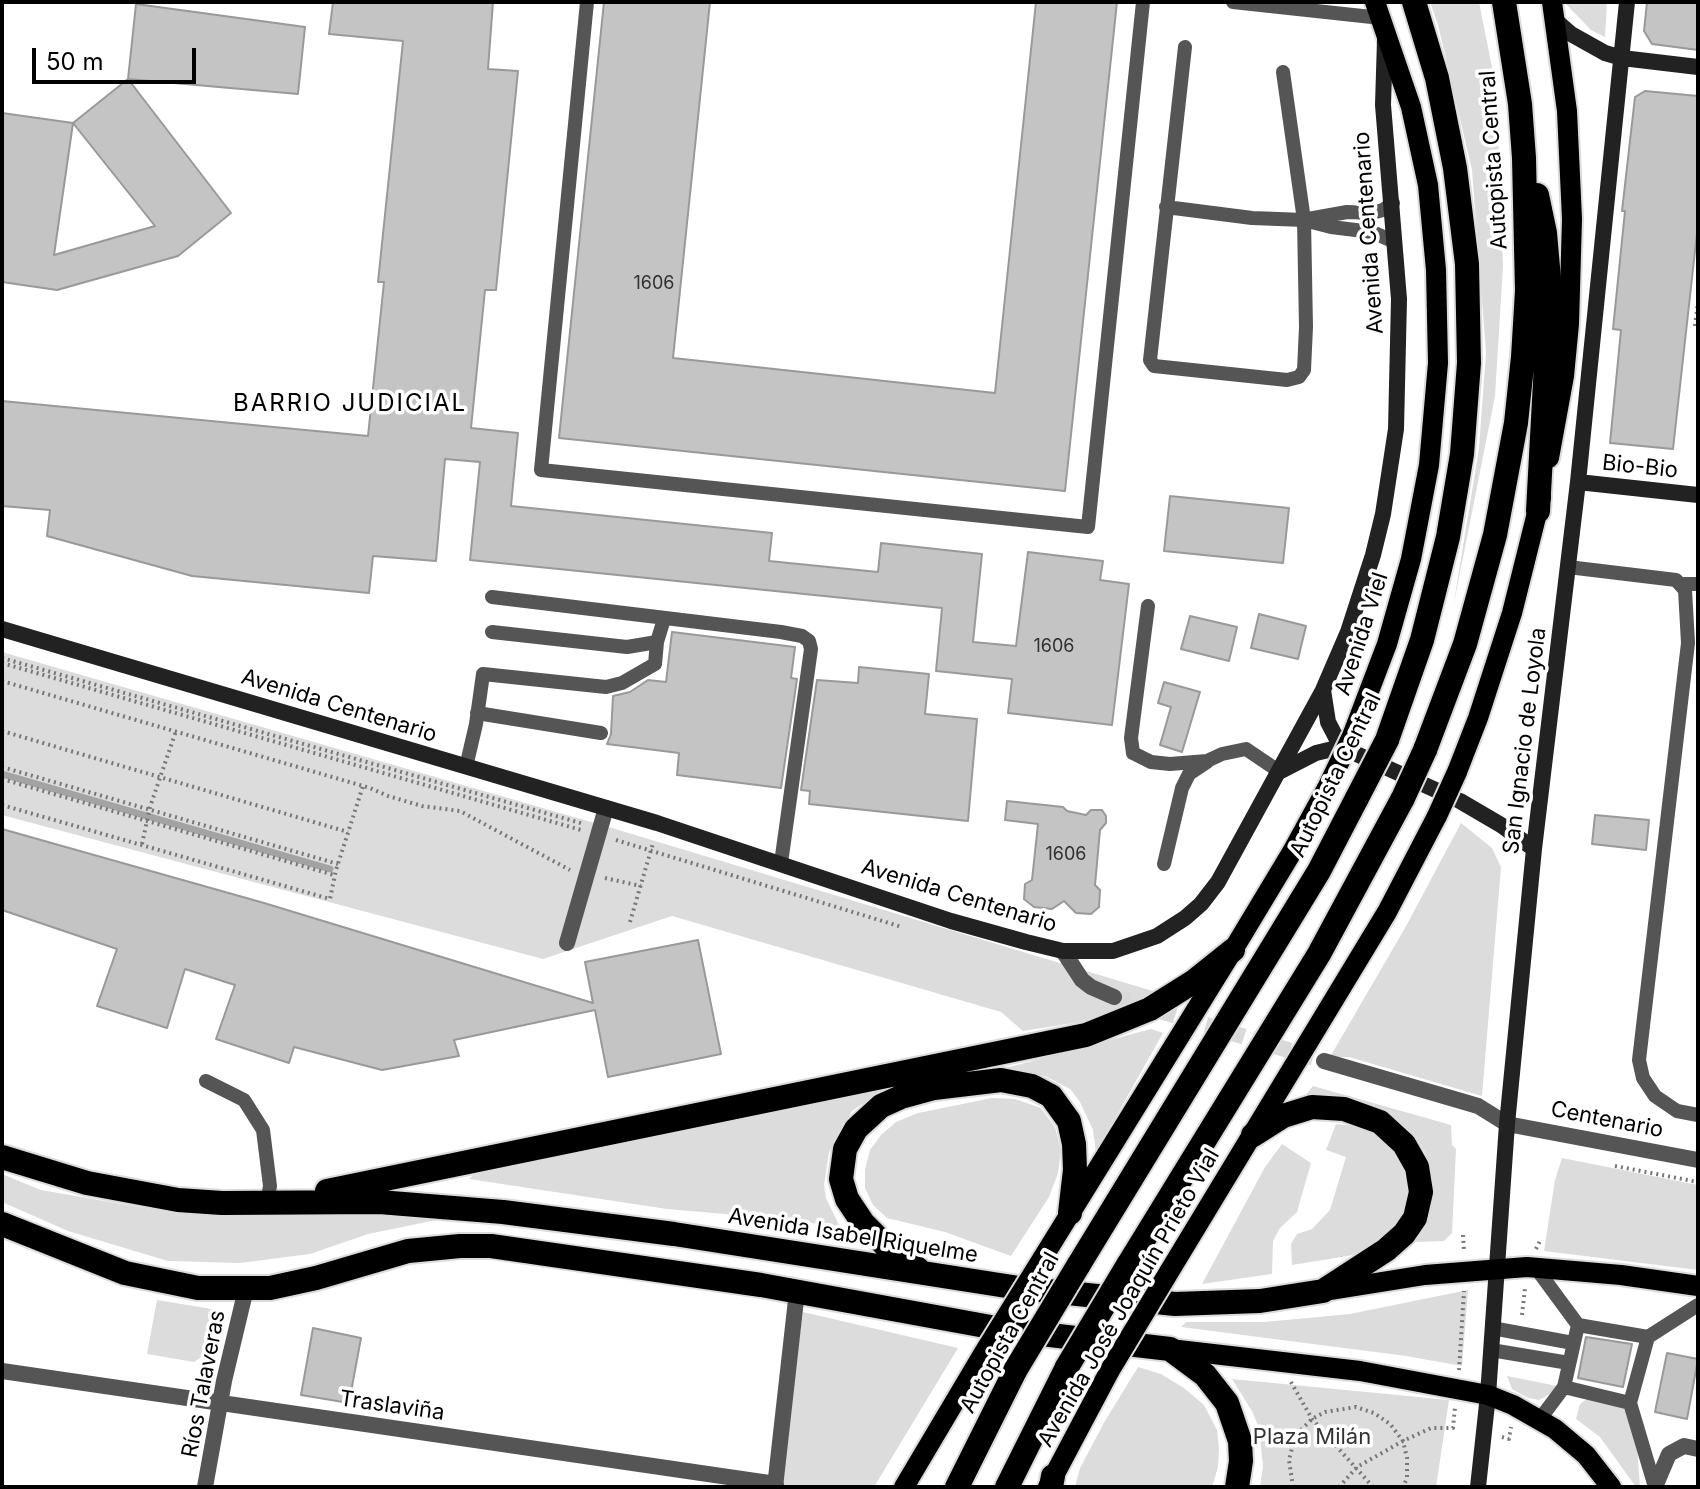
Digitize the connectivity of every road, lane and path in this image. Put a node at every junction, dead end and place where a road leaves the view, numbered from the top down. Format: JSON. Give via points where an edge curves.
{"nodes":[{"id":1,"x":587,"y":2,"type":"edge"},
{"id":2,"x":1143,"y":2,"type":"edge"},
{"id":3,"x":1233,"y":2,"type":"edge"},
{"id":4,"x":1414,"y":2,"type":"edge"},
{"id":5,"x":1504,"y":2,"type":"edge"},
{"id":6,"x":1627,"y":2,"type":"edge"},
{"id":7,"x":1554,"y":11,"type":"edge"},
{"id":8,"x":1380,"y":17,"type":"edge"},
{"id":9,"x":1185,"y":47,"type":"dead end"},
{"id":10,"x":1622,"y":58,"type":"junction"},
{"id":11,"x":1698,"y":67,"type":"edge"},
{"id":12,"x":1283,"y":72,"type":"dead end"},
{"id":13,"x":1524,"y":158,"type":"junction"},
{"id":14,"x":1393,"y":203,"type":"junction"},
{"id":15,"x":1166,"y":207,"type":"junction"},
{"id":16,"x":1304,"y":220,"type":"junction"},
{"id":17,"x":1395,"y":242,"type":"junction"},
{"id":18,"x":1698,"y":302,"type":"edge"},
{"id":19,"x":1695,"y":326,"type":"dead end"},
{"id":20,"x":1578,"y":482,"type":"junction"},
{"id":21,"x":1698,"y":495,"type":"edge"},
{"id":22,"x":1538,"y":511,"type":"junction"},
{"id":23,"x":1568,"y":567,"type":"junction"},
{"id":24,"x":1682,"y":584,"type":"junction"},
{"id":25,"x":1698,"y":584,"type":"edge"},
{"id":26,"x":492,"y":597,"type":"dead end"},
{"id":27,"x":1148,"y":606,"type":"dead end"},
{"id":28,"x":664,"y":619,"type":"junction"},
{"id":29,"x":2,"y":629,"type":"edge"},
{"id":30,"x":492,"y":632,"type":"dead end"},
{"id":31,"x":657,"y":642,"type":"junction"},
{"id":32,"x":2,"y":661,"type":"edge"},
{"id":33,"x":2,"y":681,"type":"edge"},
{"id":34,"x":1323,"y":690,"type":"junction"},
{"id":35,"x":477,"y":713,"type":"junction"},
{"id":36,"x":2,"y":731,"type":"edge"},
{"id":37,"x":176,"y":731,"type":"junction"},
{"id":38,"x":601,"y":733,"type":"dead end"},
{"id":39,"x":1346,"y":742,"type":"junction"},
{"id":40,"x":1207,"y":761,"type":"junction"},
{"id":41,"x":2,"y":767,"type":"edge"},
{"id":42,"x":466,"y":767,"type":"junction"},
{"id":43,"x":1280,"y":772,"type":"junction"},
{"id":44,"x":159,"y":777,"type":"junction"},
{"id":45,"x":2,"y":779,"type":"edge"},
{"id":46,"x":363,"y":786,"type":"junction"},
{"id":47,"x":2,"y":805,"type":"edge"},
{"id":48,"x":606,"y":808,"type":"junction"},
{"id":49,"x":149,"y":810,"type":"junction"},
{"id":50,"x":147,"y":820,"type":"junction"},
{"id":51,"x":599,"y":831,"type":"junction"},
{"id":52,"x":348,"y":832,"type":"junction"},
{"id":53,"x":640,"y":839,"type":"dead end"},
{"id":54,"x":142,"y":845,"type":"junction"},
{"id":55,"x":1534,"y":849,"type":"junction"},
{"id":56,"x":651,"y":850,"type":"junction"},
{"id":57,"x":781,"y":863,"type":"junction"},
{"id":58,"x":338,"y":864,"type":"junction"},
{"id":59,"x":1164,"y":864,"type":"dead end"},
{"id":60,"x":587,"y":875,"type":"junction"},
{"id":61,"x":335,"y":876,"type":"junction"},
{"id":62,"x":641,"y":886,"type":"junction"},
{"id":63,"x":845,"y":902,"type":"dead end"},
{"id":64,"x":630,"y":922,"type":"dead end"},
{"id":65,"x":905,"y":922,"type":"dead end"},
{"id":66,"x":914,"y":930,"type":"dead end"},
{"id":67,"x":567,"y":943,"type":"dead end"},
{"id":68,"x":1233,"y":950,"type":"junction"},
{"id":69,"x":1063,"y":951,"type":"junction"},
{"id":70,"x":1114,"y":997,"type":"tunnel mouth"},
{"id":71,"x":1324,"y":1061,"type":"tunnel mouth"},
{"id":72,"x":206,"y":1081,"type":"dead end"},
{"id":73,"x":1698,"y":1115,"type":"edge"},
{"id":74,"x":1507,"y":1124,"type":"junction"},
{"id":75,"x":1253,"y":1135,"type":"junction"},
{"id":76,"x":2,"y":1157,"type":"edge"},
{"id":77,"x":1698,"y":1160,"type":"edge"},
{"id":78,"x":267,"y":1203,"type":"junction"},
{"id":79,"x":1070,"y":1213,"type":"junction"},
{"id":80,"x":2,"y":1224,"type":"edge"},
{"id":81,"x":1496,"y":1268,"type":"junction"},
{"id":82,"x":1536,"y":1268,"type":"junction"},
{"id":83,"x":927,"y":1274,"type":"junction"},
{"id":84,"x":1698,"y":1286,"type":"edge"},
{"id":85,"x":246,"y":1289,"type":"junction"},
{"id":86,"x":797,"y":1291,"type":"junction"},
{"id":87,"x":1323,"y":1291,"type":"junction"},
{"id":88,"x":1698,"y":1305,"type":"edge"},
{"id":89,"x":1578,"y":1325,"type":"junction"},
{"id":90,"x":1492,"y":1328,"type":"junction"},
{"id":91,"x":1648,"y":1337,"type":"junction"},
{"id":92,"x":1573,"y":1343,"type":"junction"},
{"id":93,"x":1170,"y":1349,"type":"junction"},
{"id":94,"x":1491,"y":1350,"type":"junction"},
{"id":95,"x":1282,"y":1361,"type":"junction"},
{"id":96,"x":1569,"y":1363,"type":"junction"},
{"id":97,"x":2,"y":1371,"type":"edge"},
{"id":98,"x":1564,"y":1387,"type":"junction"},
{"id":99,"x":1488,"y":1395,"type":"junction"},
{"id":100,"x":222,"y":1402,"type":"junction"},
{"id":101,"x":1630,"y":1403,"type":"junction"},
{"id":102,"x":1312,"y":1419,"type":"junction"},
{"id":103,"x":1540,"y":1419,"type":"junction"},
{"id":104,"x":1698,"y":1449,"type":"edge"},
{"id":105,"x":1051,"y":1483,"type":"edge"},
{"id":106,"x":775,"y":1486,"type":"edge"},
{"id":107,"x":205,"y":1487,"type":"edge"},
{"id":108,"x":904,"y":1487,"type":"edge"},
{"id":109,"x":957,"y":1487,"type":"edge"},
{"id":110,"x":1007,"y":1487,"type":"edge"},
{"id":111,"x":1237,"y":1487,"type":"edge"},
{"id":112,"x":1293,"y":1487,"type":"edge"},
{"id":113,"x":1373,"y":1487,"type":"edge"},
{"id":114,"x":1403,"y":1487,"type":"edge"},
{"id":115,"x":1478,"y":1487,"type":"edge"},
{"id":116,"x":1611,"y":1487,"type":"edge"},
{"id":117,"x":1655,"y":1487,"type":"edge"}],
"edges":[{"from":1,"to":2,"type":"lane","via":[[541,470],[1088,527]]},
{"from":3,"to":8,"type":"lane"},
{"from":4,"to":109,"type":"highway","name":"Autopista Central","bridge":true,"via":[[1437,78],[1455,168],[1467,264],[1469,363],[1448,537],[1422,640],[1387,740],[1319,871],[1016,1369]]},
{"from":5,"to":13,"type":"highway","name":"Autopista Central"},
{"from":6,"to":10,"type":"street","name":"San Ignacio de Loyola"},
{"from":7,"to":10,"type":"street","via":[[1589,45]]},
{"from":7,"to":22,"type":"main road","via":[[1571,167],[1572,272],[1564,376]]},
{"from":8,"to":14,"type":"street","name":"Avenida Centenario"},
{"from":8,"to":39,"type":"main road","name":"Avenida Viel","via":[[1411,107],[1428,185],[1437,376],[1429,465],[1411,559],[1387,644]]},
{"from":9,"to":15,"type":"lane"},
{"from":10,"to":11,"type":"street"},
{"from":10,"to":20,"type":"street","name":"San Ignacio de Loyola"},
{"from":12,"to":16,"type":"lane"},
{"from":13,"to":22,"type":"highway","via":[[1540,207],[1550,290]]},
{"from":13,"to":110,"type":"highway","name":"Autopista Central","bridge":true,"via":[[1527,291],[1507,479],[1451,685],[1403,798],[1312,967],[1067,1367]]},
{"from":14,"to":16,"type":"lane","via":[[1372,213],[1339,212]]},
{"from":14,"to":17,"type":"street","name":"Avenida Centenario"},
{"from":15,"to":16,"type":"lane"},
{"from":15,"to":16,"type":"lane","via":[[1150,360],[1164,369],[1299,377],[1306,327]]},
{"from":16,"to":17,"type":"lane","via":[[1372,232]]},
{"from":17,"to":34,"type":"street","name":"Avenida Centenario","via":[[1399,299],[1391,472],[1360,596]]},
{"from":18,"to":19,"type":"path"},
{"from":20,"to":21,"type":"street","name":"Bio-Bio"},
{"from":20,"to":23,"type":"street","name":"San Ignacio de Loyola"},
{"from":22,"to":75,"type":"main road","bridge":true,"via":[[1501,650],[1437,816],[1387,912]]},
{"from":23,"to":24,"type":"lane"},
{"from":23,"to":55,"type":"street","name":"San Ignacio de Loyola"},
{"from":24,"to":25,"type":"lane"},
{"from":24,"to":73,"type":"lane","via":[[1688,643],[1639,1060],[1655,1096],[1677,1111]]},
{"from":26,"to":28,"type":"lane"},
{"from":27,"to":40,"type":"lane","via":[[1133,753],[1151,762]]},
{"from":28,"to":31,"type":"lane"},
{"from":28,"to":57,"type":"lane","via":[[781,632],[809,641]]},
{"from":29,"to":42,"type":"street","name":"Avenida Centenario"},
{"from":30,"to":31,"type":"lane","via":[[627,647]]},
{"from":31,"to":35,"type":"lane","via":[[655,664],[646,672],[606,687],[483,674]]},
{"from":32,"to":51,"type":"path"},
{"from":33,"to":37,"type":"path"},
{"from":34,"to":39,"type":"street","via":[[1328,722]]},
{"from":34,"to":43,"type":"street","name":"Avenida Centenario"},
{"from":35,"to":38,"type":"lane"},
{"from":35,"to":42,"type":"lane"},
{"from":36,"to":44,"type":"path"},
{"from":37,"to":44,"type":"path"},
{"from":37,"to":46,"type":"path"},
{"from":39,"to":43,"type":"street"},
{"from":39,"to":55,"type":"street","via":[[1460,801]]},
{"from":39,"to":68,"type":"main road","name":"Avenida Viel","bridge":true,"via":[[1327,788]]},
{"from":40,"to":43,"type":"lane","via":[[1246,749]]},
{"from":40,"to":59,"type":"lane","via":[[1189,774],[1182,788]]},
{"from":41,"to":49,"type":"path"},
{"from":42,"to":48,"type":"street","name":"Avenida Centenario"},
{"from":43,"to":69,"type":"street","name":"Avenida Centenario","via":[[1218,882],[1185,918],[1136,945],[1113,951]]},
{"from":44,"to":49,"type":"path"},
{"from":44,"to":52,"type":"path"},
{"from":45,"to":50,"type":"path"},
{"from":46,"to":52,"type":"path"},
{"from":46,"to":60,"type":"path","via":[[422,806],[460,811],[557,866]]},
{"from":47,"to":54,"type":"path"},
{"from":48,"to":51,"type":"street"},
{"from":48,"to":57,"type":"street","name":"Avenida Centenario"},
{"from":49,"to":50,"type":"path"},
{"from":49,"to":58,"type":"path"},
{"from":50,"to":54,"type":"path"},
{"from":50,"to":61,"type":"path"},
{"from":51,"to":56,"type":"path"},
{"from":51,"to":60,"type":"street"},
{"from":52,"to":58,"type":"path"},
{"from":53,"to":56,"type":"path","via":[[653,843]]},
{"from":54,"to":61,"type":"path","via":[[330,899]]},
{"from":55,"to":74,"type":"street","name":"San Ignacio de Loyola"},
{"from":56,"to":62,"type":"path"},
{"from":56,"to":66,"type":"path"},
{"from":57,"to":69,"type":"street","name":"Avenida Centenario","via":[[951,921]]},
{"from":58,"to":61,"type":"path"},
{"from":60,"to":62,"type":"path"},
{"from":60,"to":67,"type":"street"},
{"from":62,"to":64,"type":"path"},
{"from":63,"to":65,"type":"path"},
{"from":68,"to":78,"type":"highway","via":[[1150,1009],[1086,1035]]},
{"from":68,"to":79,"type":"main road","name":"Avenida Viel"},
{"from":69,"to":70,"type":"street","via":[[1082,980]]},
{"from":71,"to":74,"type":"street","name":"Centenario","via":[[1478,1106]]},
{"from":72,"to":78,"type":"lane","via":[[244,1100],[263,1130]]},
{"from":74,"to":77,"type":"street","name":"Centenario"},
{"from":74,"to":81,"type":"street","name":"San Ignacio de Loyola"},
{"from":75,"to":87,"type":"highway","via":[[1293,1111],[1335,1108],[1380,1122],[1414,1160],[1421,1200],[1410,1227],[1369,1264]]},
{"from":75,"to":105,"type":"main road","name":"Avenida José Joaquín Prieto Vial","bridge":true,"via":[[1110,1370]]},
{"from":76,"to":78,"type":"highway","name":"Avenida Isabel Riquelme","via":[[132,1193]]},
{"from":78,"to":83,"type":"highway","name":"Avenida Isabel Riquelme","via":[[379,1202],[503,1212]]},
{"from":79,"to":83,"type":"highway","via":[[1072,1131],[1058,1103],[1042,1091],[989,1080],[891,1100],[872,1112],[850,1139],[841,1179],[863,1223]]},
{"from":79,"to":108,"type":"main road","bridge":true},
{"from":80,"to":85,"type":"highway","via":[[149,1280]]},
{"from":81,"to":82,"type":"main road","name":"Avenida Isabel Riquelme"},
{"from":81,"to":87,"type":"main road","name":"Avenida Isabel Riquelme"},
{"from":81,"to":90,"type":"street","name":"San Ignacio de Loyola"},
{"from":82,"to":84,"type":"main road","name":"Avenida Isabel Riquelme"},
{"from":82,"to":89,"type":"lane"},
{"from":83,"to":87,"type":"highway","name":"Avenida Isabel Riquelme","via":[[1175,1304],[1260,1301]]},
{"from":85,"to":86,"type":"highway","via":[[293,1284],[408,1251],[491,1246]]},
{"from":85,"to":100,"type":"street","name":"Ríos Talaveras"},
{"from":86,"to":93,"type":"highway","via":[[993,1328]]},
{"from":86,"to":106,"type":"street"},
{"from":88,"to":91,"type":"lane"},
{"from":89,"to":91,"type":"lane"},
{"from":89,"to":92,"type":"lane"},
{"from":90,"to":92,"type":"lane"},
{"from":90,"to":94,"type":"street","name":"San Ignacio de Loyola"},
{"from":91,"to":101,"type":"lane"},
{"from":92,"to":96,"type":"lane"},
{"from":93,"to":95,"type":"main road"},
{"from":93,"to":111,"type":"highway","via":[[1205,1375],[1227,1403],[1240,1441]]},
{"from":94,"to":96,"type":"lane"},
{"from":94,"to":99,"type":"street","name":"San Ignacio de Loyola"},
{"from":95,"to":99,"type":"main road"},
{"from":95,"to":102,"type":"path"},
{"from":96,"to":98,"type":"lane"},
{"from":97,"to":100,"type":"street","name":"Traslaviña"},
{"from":98,"to":101,"type":"lane"},
{"from":98,"to":103,"type":"lane"},
{"from":99,"to":103,"type":"main road"},
{"from":99,"to":115,"type":"street","name":"San Ignacio de Loyola"},
{"from":100,"to":106,"type":"street","name":"Traslaviña"},
{"from":100,"to":107,"type":"street","name":"Ríos Talaveras"},
{"from":101,"to":117,"type":"lane"},
{"from":102,"to":112,"type":"path","via":[[1293,1444]]},
{"from":102,"to":113,"type":"path"},
{"from":102,"to":114,"type":"path","via":[[1356,1407],[1390,1424],[1403,1441],[1407,1458]]},
{"from":103,"to":116,"type":"main road","via":[[1586,1455]]},
{"from":104,"to":117,"type":"street","via":[[1684,1446],[1669,1454]]}]}
